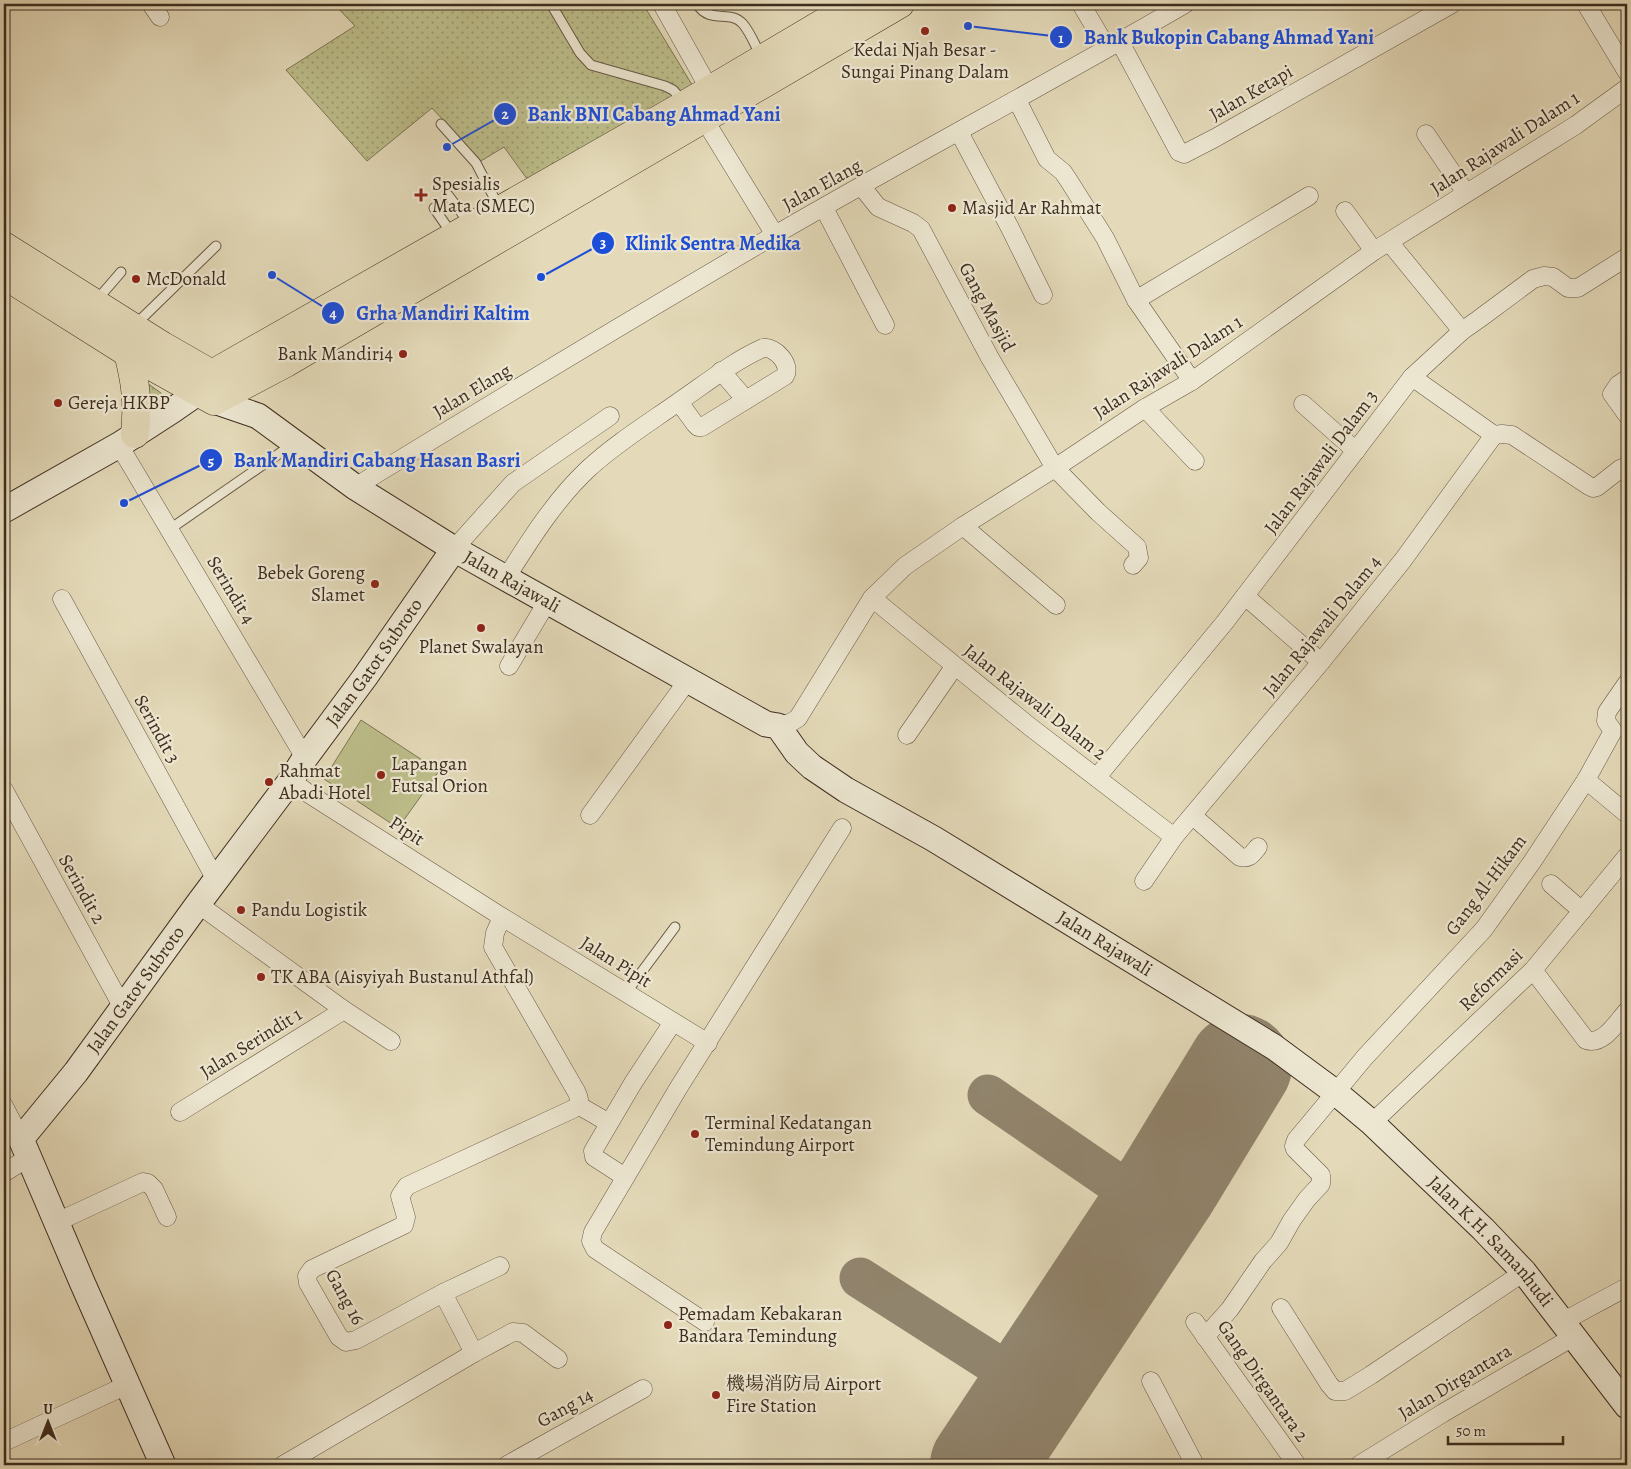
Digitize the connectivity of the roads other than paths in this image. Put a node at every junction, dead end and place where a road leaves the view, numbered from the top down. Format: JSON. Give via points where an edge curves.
{"nodes":[{"id":1,"x":551,"y":4,"type":"edge"},
{"id":2,"x":662,"y":4,"type":"edge"},
{"id":3,"x":697,"y":4,"type":"edge"},
{"id":4,"x":855,"y":4,"type":"edge"},
{"id":5,"x":900,"y":4,"type":"edge"},
{"id":6,"x":1081,"y":4,"type":"edge"},
{"id":7,"x":1185,"y":4,"type":"edge"},
{"id":8,"x":1452,"y":4,"type":"edge"},
{"id":9,"x":1586,"y":4,"type":"edge"},
{"id":10,"x":1113,"y":45,"type":"junction"},
{"id":11,"x":762,"y":59,"type":"junction"},
{"id":12,"x":1627,"y":72,"type":"edge"},
{"id":13,"x":1627,"y":88,"type":"edge"},
{"id":14,"x":710,"y":90,"type":"junction"},
{"id":15,"x":1017,"y":100,"type":"junction"},
{"id":16,"x":695,"y":112,"type":"junction"},
{"id":17,"x":441,"y":124,"type":"dead end"},
{"id":18,"x":959,"y":132,"type":"junction"},
{"id":19,"x":1426,"y":134,"type":"dead end"},
{"id":20,"x":862,"y":187,"type":"junction"},
{"id":21,"x":1466,"y":193,"type":"junction"},
{"id":22,"x":448,"y":194,"type":"dead end"},
{"id":23,"x":1309,"y":196,"type":"dead end"},
{"id":24,"x":434,"y":208,"type":"dead end"},
{"id":25,"x":824,"y":208,"type":"junction"},
{"id":26,"x":501,"y":210,"type":"junction"},
{"id":27,"x":1345,"y":211,"type":"dead end"},
{"id":28,"x":462,"y":231,"type":"junction"},
{"id":29,"x":775,"y":235,"type":"junction"},
{"id":30,"x":1390,"y":242,"type":"junction"},
{"id":31,"x":4,"y":246,"type":"edge"},
{"id":32,"x":216,"y":246,"type":"dead end"},
{"id":33,"x":1374,"y":251,"type":"junction"},
{"id":34,"x":1627,"y":257,"type":"edge"},
{"id":35,"x":121,"y":272,"type":"dead end"},
{"id":36,"x":4,"y":275,"type":"edge"},
{"id":37,"x":1043,"y":295,"type":"dead end"},
{"id":38,"x":1136,"y":300,"type":"junction"},
{"id":39,"x":94,"y":303,"type":"junction"},
{"id":40,"x":885,"y":325,"type":"dead end"},
{"id":41,"x":1462,"y":330,"type":"junction"},
{"id":42,"x":131,"y":340,"type":"junction"},
{"id":43,"x":721,"y":371,"type":"junction"},
{"id":44,"x":1412,"y":377,"type":"junction"},
{"id":45,"x":1627,"y":379,"type":"edge"},
{"id":46,"x":1192,"y":381,"type":"junction"},
{"id":47,"x":203,"y":389,"type":"junction"},
{"id":48,"x":238,"y":389,"type":"junction"},
{"id":49,"x":746,"y":400,"type":"junction"},
{"id":50,"x":679,"y":402,"type":"junction"},
{"id":51,"x":1303,"y":404,"type":"dead end"},
{"id":52,"x":1145,"y":408,"type":"junction"},
{"id":53,"x":258,"y":416,"type":"junction"},
{"id":54,"x":610,"y":416,"type":"dead end"},
{"id":55,"x":1627,"y":416,"type":"edge"},
{"id":56,"x":1494,"y":435,"type":"junction"},
{"id":57,"x":127,"y":440,"type":"junction"},
{"id":58,"x":295,"y":443,"type":"junction"},
{"id":59,"x":1356,"y":451,"type":"junction"},
{"id":60,"x":1195,"y":461,"type":"dead end"},
{"id":61,"x":1055,"y":468,"type":"junction"},
{"id":62,"x":1624,"y":468,"type":"edge"},
{"id":63,"x":355,"y":487,"type":"junction"},
{"id":64,"x":4,"y":510,"type":"edge"},
{"id":65,"x":963,"y":526,"type":"junction"},
{"id":66,"x":170,"y":530,"type":"junction"},
{"id":67,"x":454,"y":549,"type":"junction"},
{"id":68,"x":1133,"y":565,"type":"dead end"},
{"id":69,"x":506,"y":578,"type":"junction"},
{"id":70,"x":1245,"y":596,"type":"junction"},
{"id":71,"x":872,"y":598,"type":"junction"},
{"id":72,"x":62,"y":599,"type":"dead end"},
{"id":73,"x":547,"y":602,"type":"junction"},
{"id":74,"x":1056,"y":605,"type":"dead end"},
{"id":75,"x":1321,"y":662,"type":"junction"},
{"id":76,"x":509,"y":666,"type":"dead end"},
{"id":77,"x":954,"y":667,"type":"junction"},
{"id":78,"x":688,"y":680,"type":"junction"},
{"id":79,"x":1627,"y":683,"type":"edge"},
{"id":80,"x":778,"y":726,"type":"junction"},
{"id":81,"x":907,"y":735,"type":"dead end"},
{"id":82,"x":305,"y":758,"type":"junction"},
{"id":83,"x":1097,"y":777,"type":"junction"},
{"id":84,"x":291,"y":780,"type":"junction"},
{"id":85,"x":1586,"y":780,"type":"junction"},
{"id":86,"x":4,"y":790,"type":"edge"},
{"id":87,"x":1627,"y":814,"type":"edge"},
{"id":88,"x":590,"y":815,"type":"dead end"},
{"id":89,"x":1193,"y":816,"type":"junction"},
{"id":90,"x":842,"y":828,"type":"dead end"},
{"id":91,"x":1174,"y":837,"type":"junction"},
{"id":92,"x":1258,"y":847,"type":"dead end"},
{"id":93,"x":1627,"y":856,"type":"edge"},
{"id":94,"x":216,"y":880,"type":"junction"},
{"id":95,"x":1144,"y":881,"type":"dead end"},
{"id":96,"x":1551,"y":884,"type":"dead end"},
{"id":97,"x":198,"y":904,"type":"junction"},
{"id":98,"x":1582,"y":911,"type":"junction"},
{"id":99,"x":502,"y":917,"type":"junction"},
{"id":100,"x":675,"y":927,"type":"dead end"},
{"id":101,"x":1533,"y":970,"type":"junction"},
{"id":102,"x":626,"y":993,"type":"junction"},
{"id":103,"x":123,"y":1008,"type":"junction"},
{"id":104,"x":344,"y":1010,"type":"junction"},
{"id":105,"x":1627,"y":1011,"type":"edge"},
{"id":106,"x":673,"y":1022,"type":"junction"},
{"id":107,"x":391,"y":1041,"type":"dead end"},
{"id":108,"x":708,"y":1043,"type":"junction"},
{"id":109,"x":1335,"y":1092,"type":"junction"},
{"id":110,"x":578,"y":1105,"type":"junction"},
{"id":111,"x":4,"y":1106,"type":"edge"},
{"id":112,"x":180,"y":1112,"type":"dead end"},
{"id":113,"x":609,"y":1123,"type":"junction"},
{"id":114,"x":1372,"y":1123,"type":"junction"},
{"id":115,"x":25,"y":1148,"type":"junction"},
{"id":116,"x":4,"y":1173,"type":"edge"},
{"id":117,"x":625,"y":1177,"type":"junction"},
{"id":118,"x":167,"y":1217,"type":"dead end"},
{"id":119,"x":57,"y":1222,"type":"junction"},
{"id":120,"x":500,"y":1266,"type":"dead end"},
{"id":121,"x":1524,"y":1272,"type":"junction"},
{"id":122,"x":1627,"y":1287,"type":"edge"},
{"id":123,"x":443,"y":1293,"type":"junction"},
{"id":124,"x":1281,"y":1308,"type":"dead end"},
{"id":125,"x":705,"y":1322,"type":"dead end"},
{"id":126,"x":1195,"y":1322,"type":"dead end"},
{"id":127,"x":1567,"y":1330,"type":"junction"},
{"id":128,"x":1205,"y":1337,"type":"junction"},
{"id":129,"x":474,"y":1353,"type":"junction"},
{"id":130,"x":558,"y":1359,"type":"dead end"},
{"id":131,"x":1151,"y":1381,"type":"dead end"},
{"id":132,"x":127,"y":1385,"type":"junction"},
{"id":133,"x":644,"y":1389,"type":"dead end"},
{"id":134,"x":1627,"y":1406,"type":"edge"},
{"id":135,"x":4,"y":1442,"type":"edge"},
{"id":136,"x":160,"y":1464,"type":"edge"},
{"id":137,"x":283,"y":1465,"type":"edge"},
{"id":138,"x":506,"y":1465,"type":"edge"},
{"id":139,"x":1194,"y":1465,"type":"edge"},
{"id":140,"x":1297,"y":1465,"type":"edge"},
{"id":141,"x":1359,"y":1465,"type":"edge"}],
"edges":[{"from":1,"to":16,"type":"lane","via":[[580,53],[591,65],[665,86]]},
{"from":2,"to":14,"type":"street"},
{"from":3,"to":11,"type":"lane","via":[[706,14],[734,18],[743,24]]},
{"from":4,"to":11,"type":"main road"},
{"from":5,"to":16,"type":"main road"},
{"from":6,"to":10,"type":"street"},
{"from":7,"to":10,"type":"street","name":"Jalan Elang"},
{"from":8,"to":10,"type":"street","name":"Jalan Ketapi","via":[[1184,154],[1179,152]]},
{"from":9,"to":12,"type":"street"},
{"from":10,"to":15,"type":"street","name":"Jalan Elang"},
{"from":11,"to":14,"type":"main road"},
{"from":13,"to":21,"type":"street","name":"Jalan Rajawali Dalam 1","via":[[1576,125]]},
{"from":14,"to":16,"type":"main road"},
{"from":15,"to":18,"type":"street","name":"Jalan Elang"},
{"from":15,"to":38,"type":"street","via":[[1047,159],[1063,172],[1105,238]]},
{"from":16,"to":26,"type":"main road"},
{"from":16,"to":29,"type":"street"},
{"from":16,"to":48,"type":"main road"},
{"from":17,"to":26,"type":"lane","via":[[476,163]]},
{"from":18,"to":20,"type":"street","name":"Jalan Elang"},
{"from":18,"to":37,"type":"street"},
{"from":19,"to":21,"type":"street"},
{"from":20,"to":25,"type":"street","name":"Jalan Elang"},
{"from":20,"to":61,"type":"street","name":"Gang Masjid","via":[[878,207],[918,226],[926,236],[990,358]]},
{"from":21,"to":30,"type":"street","name":"Jalan Rajawali Dalam 1"},
{"from":22,"to":28,"type":"lane"},
{"from":23,"to":38,"type":"street"},
{"from":24,"to":28,"type":"lane"},
{"from":25,"to":29,"type":"street","name":"Jalan Elang"},
{"from":25,"to":40,"type":"street"},
{"from":26,"to":28,"type":"main road"},
{"from":27,"to":33,"type":"street"},
{"from":28,"to":47,"type":"main road"},
{"from":29,"to":63,"type":"street","name":"Jalan Elang"},
{"from":30,"to":33,"type":"street","name":"Jalan Rajawali Dalam 1"},
{"from":30,"to":41,"type":"street"},
{"from":31,"to":39,"type":"main road"},
{"from":32,"to":42,"type":"lane"},
{"from":33,"to":46,"type":"street","name":"Jalan Rajawali Dalam 1"},
{"from":34,"to":41,"type":"street","name":"Jalan Rajawali Dalam 3","via":[[1578,288],[1568,288],[1552,277],[1536,277]]},
{"from":35,"to":39,"type":"lane"},
{"from":36,"to":42,"type":"main road"},
{"from":38,"to":46,"type":"street"},
{"from":39,"to":42,"type":"main road"},
{"from":41,"to":44,"type":"street","name":"Jalan Rajawali Dalam 3"},
{"from":42,"to":47,"type":"main road"},
{"from":42,"to":57,"type":"main road","via":[[138,402]]},
{"from":43,"to":49,"type":"street"},
{"from":43,"to":49,"type":"street","via":[[763,348],[773,349],[787,367],[787,374]]},
{"from":43,"to":50,"type":"street"},
{"from":44,"to":56,"type":"street"},
{"from":44,"to":59,"type":"street","name":"Jalan Rajawali Dalam 3"},
{"from":45,"to":55,"type":"street","via":[[1612,396]]},
{"from":46,"to":52,"type":"street","name":"Jalan Rajawali Dalam 1"},
{"from":47,"to":48,"type":"main road"},
{"from":47,"to":53,"type":"street"},
{"from":47,"to":57,"type":"street"},
{"from":48,"to":53,"type":"street"},
{"from":49,"to":50,"type":"street","via":[[701,427],[695,424]]},
{"from":50,"to":69,"type":"street","via":[[588,469],[540,525]]},
{"from":51,"to":59,"type":"street"},
{"from":52,"to":60,"type":"street"},
{"from":52,"to":61,"type":"street","name":"Jalan Rajawali Dalam 1"},
{"from":53,"to":58,"type":"street","name":"Jalan Rajawali"},
{"from":54,"to":67,"type":"street","via":[[513,483]]},
{"from":56,"to":62,"type":"street","via":[[1512,435],[1593,488]]},
{"from":56,"to":75,"type":"street","name":"Jalan Rajawali Dalam 4","via":[[1403,560]]},
{"from":57,"to":64,"type":"street"},
{"from":57,"to":66,"type":"street","name":"Serindit 4"},
{"from":58,"to":63,"type":"street","name":"Jalan Rajawali"},
{"from":58,"to":66,"type":"lane"},
{"from":59,"to":70,"type":"street","name":"Jalan Rajawali Dalam 3"},
{"from":61,"to":65,"type":"street","name":"Jalan Rajawali Dalam 1"},
{"from":61,"to":68,"type":"street","name":"Gang Masjid","via":[[1137,547],[1139,558]]},
{"from":63,"to":67,"type":"street","name":"Jalan Rajawali"},
{"from":65,"to":71,"type":"street","name":"Jalan Rajawali Dalam 1","via":[[905,566]]},
{"from":65,"to":74,"type":"street"},
{"from":66,"to":82,"type":"street","name":"Serindit 4"},
{"from":67,"to":69,"type":"street","name":"Jalan Rajawali"},
{"from":67,"to":82,"type":"street","name":"Jalan Gatot Subroto"},
{"from":69,"to":73,"type":"street","name":"Jalan Rajawali"},
{"from":70,"to":75,"type":"street"},
{"from":70,"to":83,"type":"street","name":"Jalan Rajawali Dalam 3"},
{"from":71,"to":77,"type":"street","name":"Jalan Rajawali Dalam 2"},
{"from":71,"to":80,"type":"street","name":"Jalan Rajawali Dalam 1","via":[[798,718]]},
{"from":72,"to":94,"type":"street","name":"Serindit 3"},
{"from":73,"to":76,"type":"street"},
{"from":73,"to":78,"type":"street","name":"Jalan Rajawali"},
{"from":75,"to":89,"type":"street","name":"Jalan Rajawali Dalam 4"},
{"from":77,"to":81,"type":"street"},
{"from":77,"to":83,"type":"street","name":"Jalan Rajawali Dalam 2"},
{"from":78,"to":80,"type":"street","name":"Jalan Rajawali","via":[[766,724]]},
{"from":78,"to":88,"type":"street"},
{"from":79,"to":85,"type":"street","name":"Gang Al-Hikam","via":[[1607,712],[1606,721],[1613,731]]},
{"from":80,"to":109,"type":"street","name":"Jalan Rajawali","via":[[797,753],[812,767],[1274,1047]]},
{"from":82,"to":84,"type":"street","name":"Jalan Gatot Subroto"},
{"from":83,"to":91,"type":"street","name":"Jalan Rajawali Dalam 2"},
{"from":84,"to":94,"type":"street","name":"Jalan Gatot Subroto"},
{"from":84,"to":99,"type":"street","name":"Pipit"},
{"from":85,"to":87,"type":"street"},
{"from":85,"to":109,"type":"street","name":"Gang Al-Hikam","via":[[1484,929]]},
{"from":86,"to":103,"type":"street","name":"Serindit 2"},
{"from":89,"to":91,"type":"street","name":"Jalan Rajawali Dalam 4"},
{"from":89,"to":92,"type":"street","via":[[1240,857],[1250,857]]},
{"from":90,"to":108,"type":"street"},
{"from":91,"to":95,"type":"street","name":"Jalan Rajawali Dalam 4"},
{"from":93,"to":98,"type":"street","name":"Reformasi"},
{"from":94,"to":97,"type":"street","name":"Jalan Gatot Subroto"},
{"from":96,"to":98,"type":"street"},
{"from":97,"to":103,"type":"street","name":"Jalan Gatot Subroto"},
{"from":97,"to":104,"type":"street","name":"Jalan Serindit 1"},
{"from":98,"to":101,"type":"street","name":"Reformasi"},
{"from":99,"to":102,"type":"street","name":"Jalan Pipit"},
{"from":99,"to":110,"type":"street","via":[[494,933],[493,947],[580,1099]]},
{"from":100,"to":102,"type":"lane"},
{"from":101,"to":105,"type":"street","via":[[1586,1040],[1601,1040]]},
{"from":101,"to":114,"type":"street","name":"Reformasi"},
{"from":102,"to":106,"type":"street","name":"Jalan Pipit"},
{"from":103,"to":115,"type":"street","name":"Jalan Gatot Subroto"},
{"from":104,"to":107,"type":"street","name":"Jalan Serindit 1"},
{"from":104,"to":112,"type":"street","name":"Jalan Serindit 1"},
{"from":106,"to":108,"type":"street","name":"Jalan Pipit"},
{"from":106,"to":113,"type":"street"},
{"from":108,"to":117,"type":"street"},
{"from":109,"to":114,"type":"street","name":"Jalan K.H. Samanhudi"},
{"from":109,"to":128,"type":"street","name":"Gang Al-Hikam","via":[[1294,1142],[1295,1149],[1321,1175],[1321,1184],[1230,1309]]},
{"from":110,"to":113,"type":"street"},
{"from":110,"to":123,"type":"street","name":"Gang 16","via":[[407,1186],[400,1196],[406,1217],[402,1227],[308,1273],[308,1283],[346,1342],[356,1340]]},
{"from":111,"to":115,"type":"street"},
{"from":113,"to":117,"type":"street","via":[[593,1151],[594,1157]]},
{"from":114,"to":121,"type":"street","name":"Jalan K.H. Samanhudi"},
{"from":115,"to":116,"type":"street"},
{"from":115,"to":119,"type":"street"},
{"from":117,"to":125,"type":"street","via":[[593,1232],[591,1241],[595,1249]]},
{"from":118,"to":119,"type":"street","via":[[154,1189],[143,1182]]},
{"from":119,"to":132,"type":"street"},
{"from":120,"to":123,"type":"street"},
{"from":121,"to":124,"type":"street","via":[[1341,1392],[1329,1384]]},
{"from":121,"to":127,"type":"street","name":"Jalan K.H. Samanhudi"},
{"from":122,"to":127,"type":"street","name":"Jalan Dirgantara"},
{"from":123,"to":129,"type":"street"},
{"from":126,"to":128,"type":"street","name":"Gang Dirgantara 2"},
{"from":127,"to":134,"type":"street","name":"Jalan K.H. Samanhudi"},
{"from":127,"to":141,"type":"street","name":"Jalan Dirgantara"},
{"from":128,"to":140,"type":"street","name":"Gang Dirgantara 2"},
{"from":129,"to":130,"type":"street","via":[[516,1332],[523,1333]]},
{"from":129,"to":137,"type":"street"},
{"from":131,"to":139,"type":"street"},
{"from":132,"to":135,"type":"street"},
{"from":132,"to":136,"type":"street"},
{"from":133,"to":138,"type":"street","name":"Gang 14"}]}
